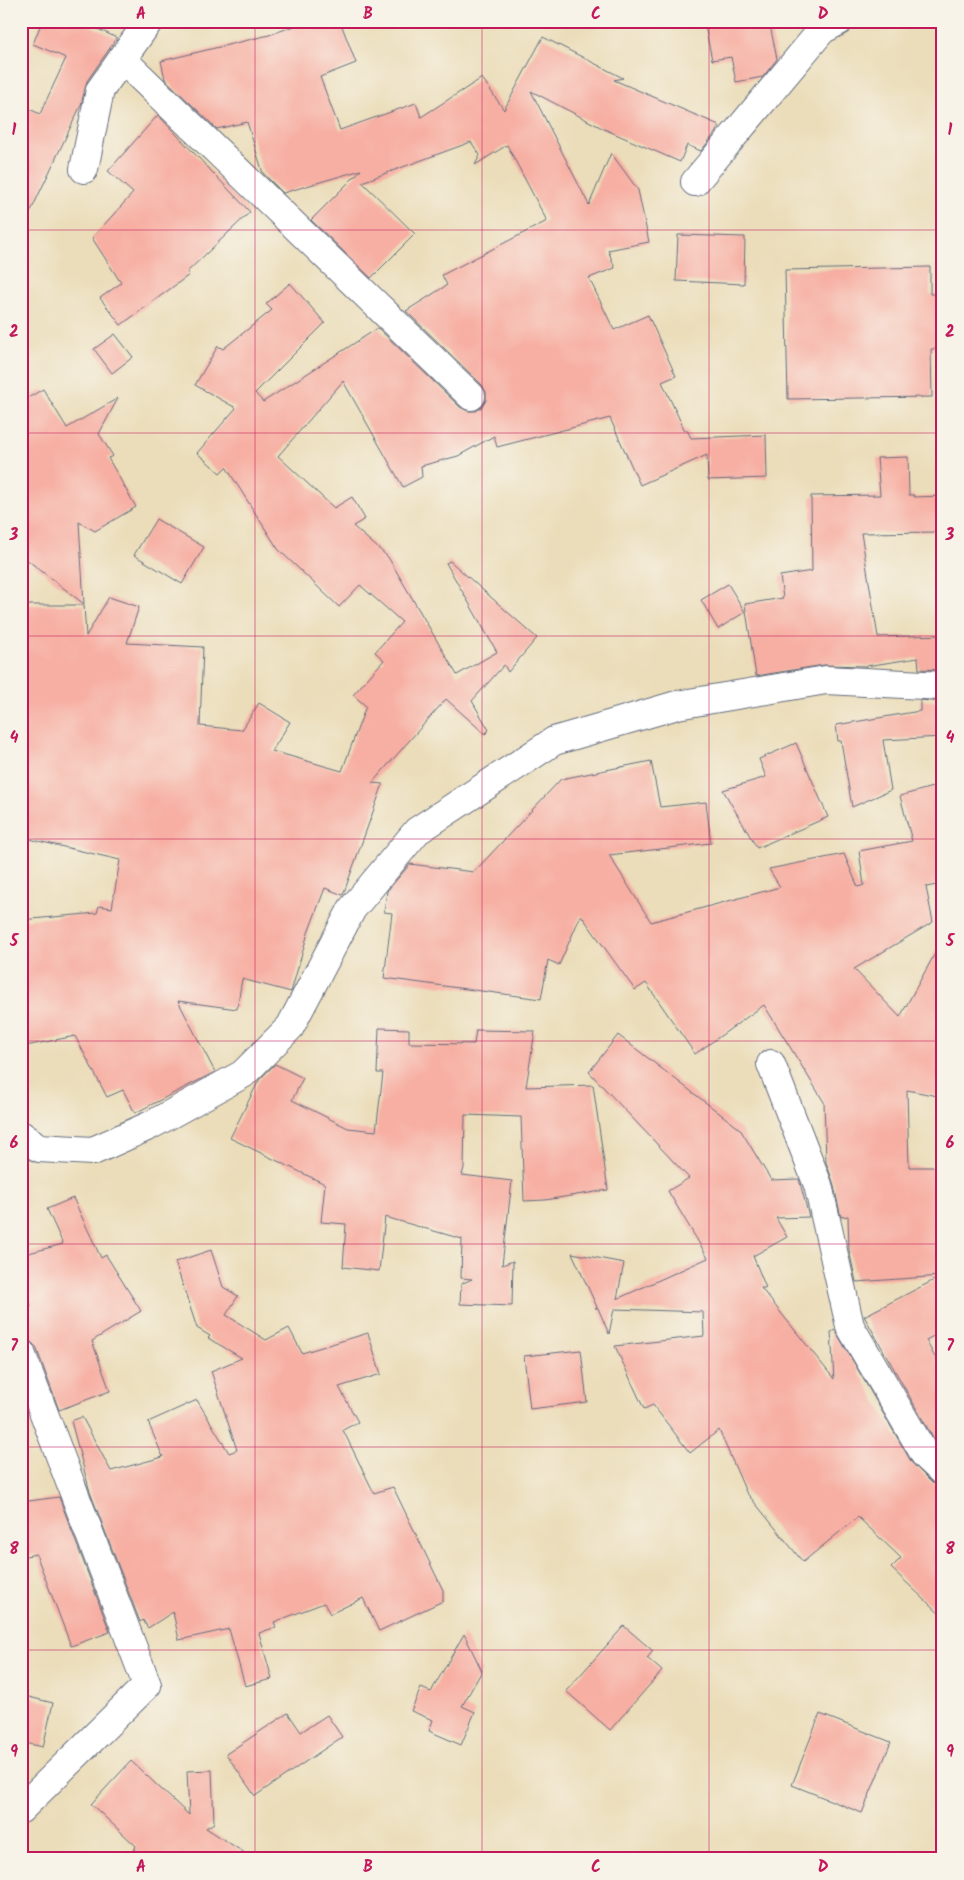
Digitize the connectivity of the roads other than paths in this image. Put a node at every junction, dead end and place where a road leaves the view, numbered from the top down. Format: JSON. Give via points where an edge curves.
{"nodes":[{"id":1,"x":149,"y":21,"type":"edge"},
{"id":2,"x":839,"y":21,"type":"edge"},
{"id":3,"x":122,"y":59,"type":"junction"},
{"id":4,"x":84,"y":169,"type":"dead end"},
{"id":5,"x":695,"y":182,"type":"dead end"},
{"id":6,"x":471,"y":396,"type":"dead end"},
{"id":7,"x":943,"y":686,"type":"edge"},
{"id":8,"x":771,"y":1064,"type":"dead end"},
{"id":9,"x":21,"y":1135,"type":"edge"},
{"id":10,"x":21,"y":1353,"type":"edge"},
{"id":11,"x":943,"y":1472,"type":"edge"},
{"id":12,"x":21,"y":1809,"type":"edge"}],
"edges":[{"from":1,"to":3,"type":"street"},
{"from":2,"to":5,"type":"street","via":[[822,30]]},
{"from":3,"to":4,"type":"street","via":[[100,90]]},
{"from":3,"to":6,"type":"street"},
{"from":7,"to":9,"type":"street","via":[[826,680],[677,705],[554,741],[417,831],[352,909],[290,1027],[244,1074],[151,1125],[93,1151],[39,1148]]},
{"from":8,"to":11,"type":"street","via":[[818,1185],[850,1326],[925,1455]]},
{"from":10,"to":12,"type":"street","via":[[147,1685]]}]}
